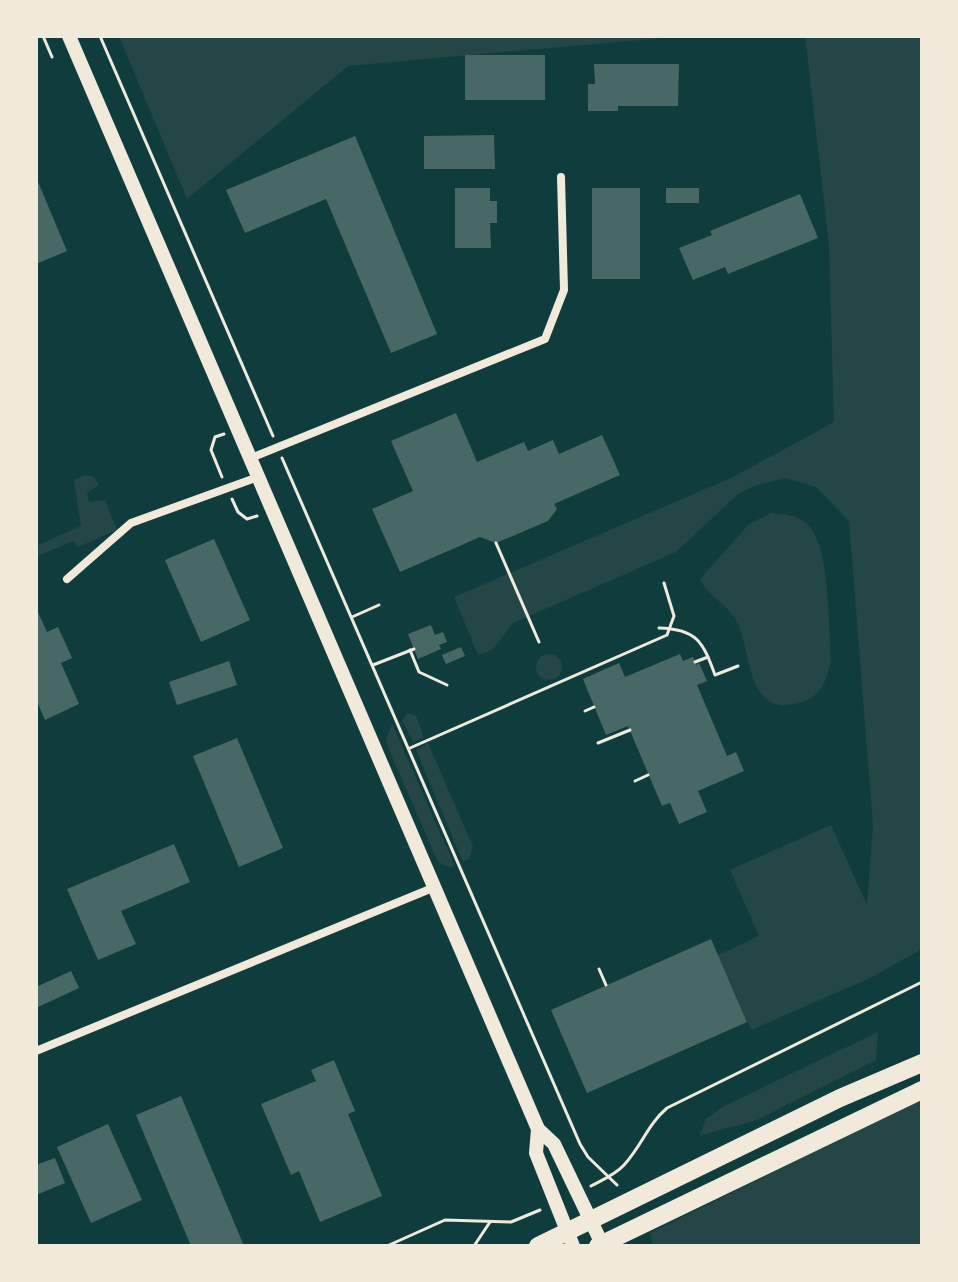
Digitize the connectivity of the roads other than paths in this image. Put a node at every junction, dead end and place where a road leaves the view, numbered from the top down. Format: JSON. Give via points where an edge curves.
{"nodes":[{"id":1,"x":69,"y":36,"type":"edge"},
{"id":2,"x":561,"y":177,"type":"dead end"},
{"id":3,"x":251,"y":458,"type":"junction"},
{"id":4,"x":259,"y":476,"type":"junction"},
{"id":5,"x":67,"y":579,"type":"dead end"},
{"id":6,"x":436,"y":886,"type":"junction"},
{"id":7,"x":36,"y":1051,"type":"edge"},
{"id":8,"x":922,"y":1063,"type":"edge"},
{"id":9,"x":922,"y":1090,"type":"edge"},
{"id":10,"x":538,"y":1129,"type":"junction"},
{"id":11,"x":592,"y":1220,"type":"junction"},
{"id":12,"x":570,"y":1239,"type":"edge"},
{"id":13,"x":601,"y":1245,"type":"edge"},
{"id":14,"x":538,"y":1246,"type":"edge"}],
"edges":[{"from":1,"to":3,"type":"street"},
{"from":2,"to":3,"type":"street","via":[[564,290],[545,339]]},
{"from":3,"to":4,"type":"street"},
{"from":4,"to":5,"type":"street","via":[[131,523]]},
{"from":4,"to":6,"type":"street"},
{"from":6,"to":7,"type":"street"},
{"from":6,"to":10,"type":"street"},
{"from":8,"to":11,"type":"main road"},
{"from":9,"to":13,"type":"main road"},
{"from":10,"to":11,"type":"street","via":[[554,1144]]},
{"from":10,"to":12,"type":"street","via":[[536,1153]]},
{"from":11,"to":12,"type":"main road"},
{"from":11,"to":13,"type":"street"},
{"from":12,"to":14,"type":"main road"}]}
